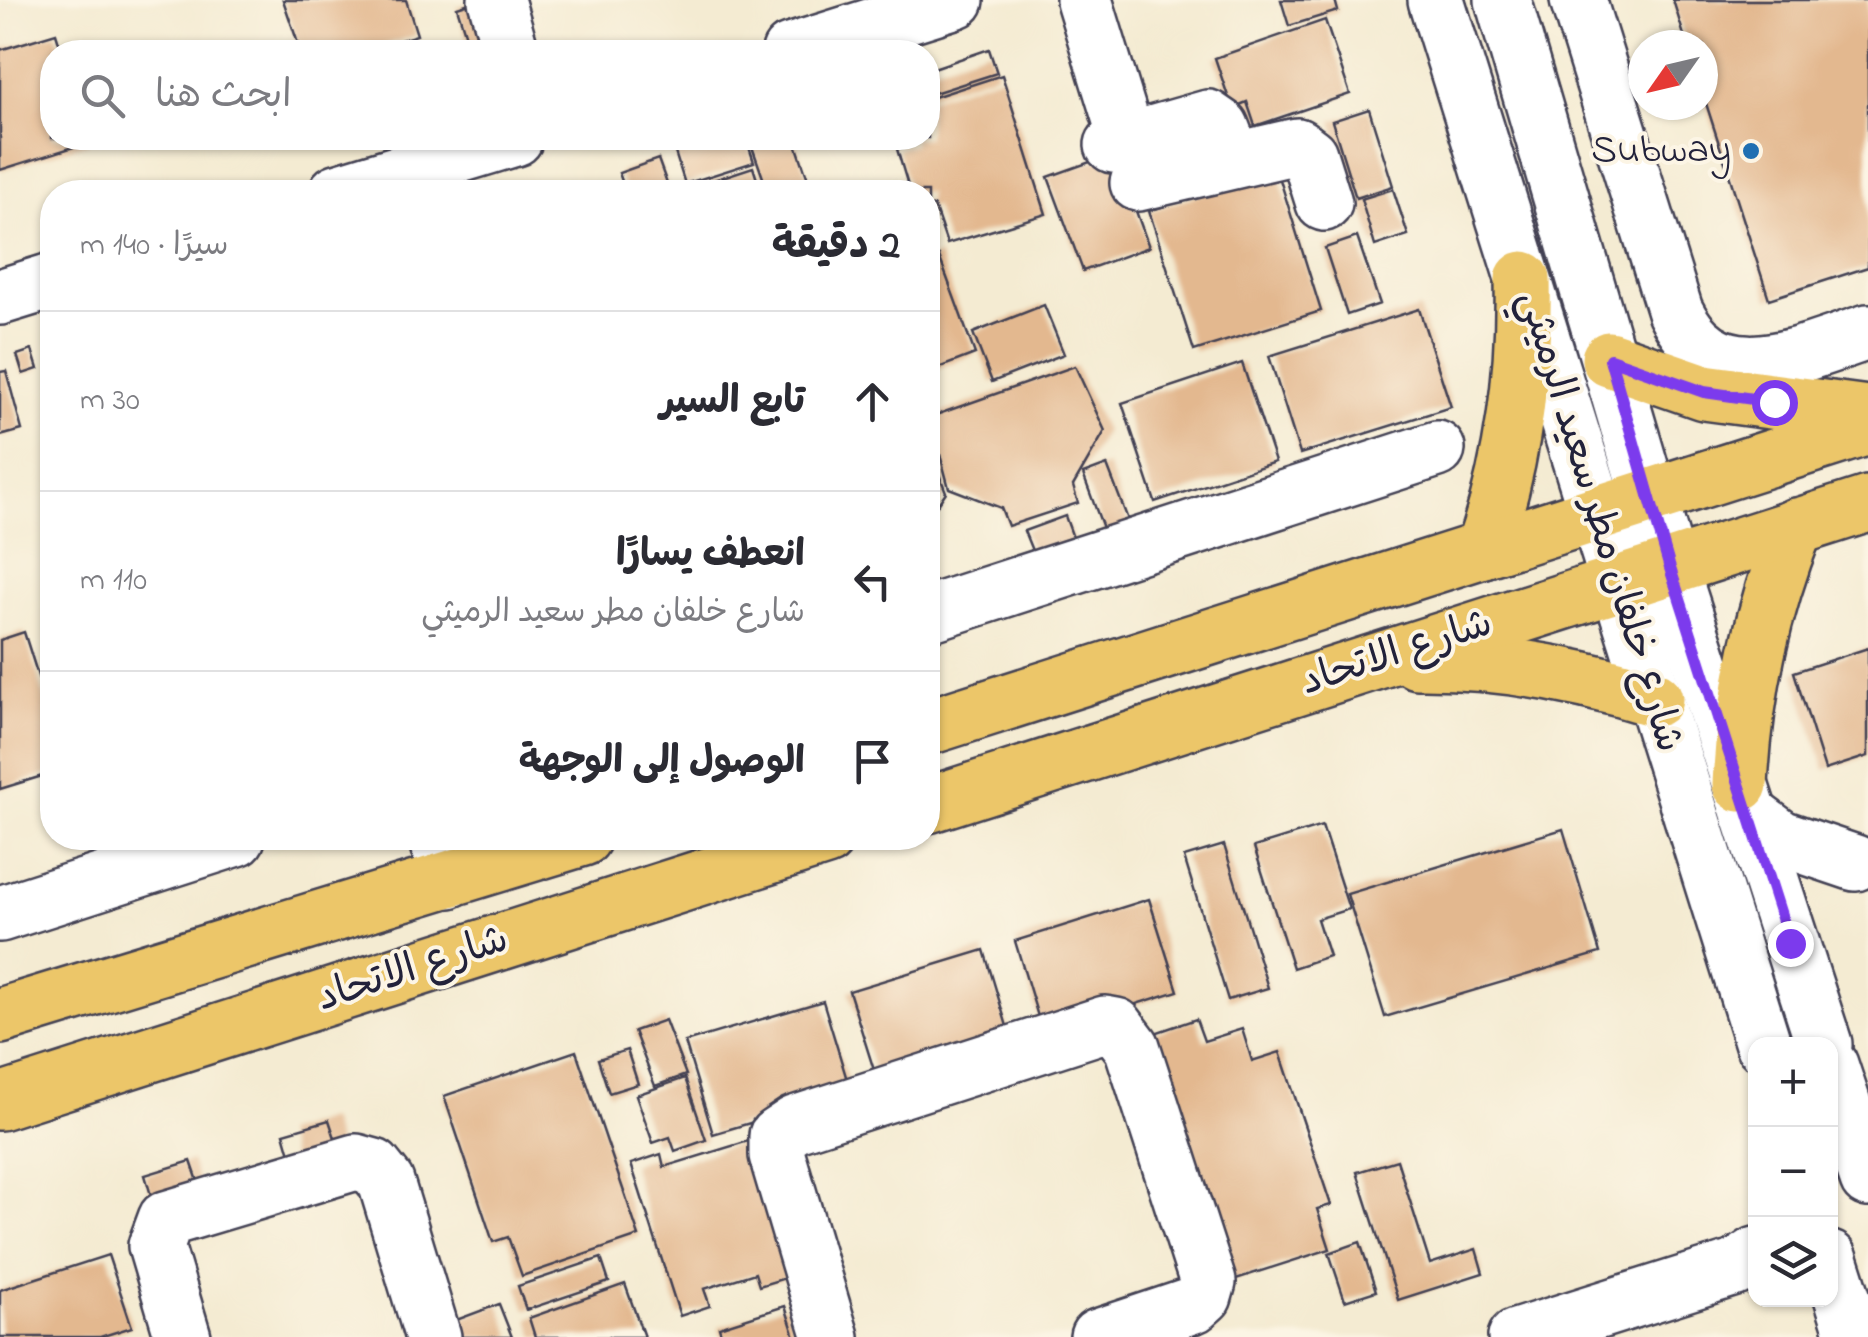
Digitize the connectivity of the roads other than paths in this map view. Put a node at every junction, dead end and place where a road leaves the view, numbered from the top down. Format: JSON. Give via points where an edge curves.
{"nodes":[{"id":1,"x":496,"y":0,"type":"edge"},
{"id":2,"x":956,"y":0,"type":"edge"},
{"id":3,"x":1084,"y":0,"type":"edge"},
{"id":4,"x":1436,"y":0,"type":"edge"},
{"id":5,"x":1503,"y":0,"type":"edge"},
{"id":6,"x":1578,"y":0,"type":"edge"},
{"id":7,"x":888,"y":10,"type":"edge"},
{"id":8,"x":508,"y":40,"type":"edge"},
{"id":9,"x":818,"y":40,"type":"edge"},
{"id":10,"x":1594,"y":52,"type":"junction"},
{"id":11,"x":1544,"y":134,"type":"junction"},
{"id":12,"x":476,"y":150,"type":"edge"},
{"id":13,"x":377,"y":180,"type":"edge"},
{"id":14,"x":1324,"y":203,"type":"dead end"},
{"id":15,"x":1523,"y":279,"type":"junction"},
{"id":16,"x":40,"y":285,"type":"edge"},
{"id":17,"x":0,"y":297,"type":"edge"},
{"id":18,"x":1868,"y":332,"type":"edge"},
{"id":19,"x":1610,"y":359,"type":"junction"},
{"id":20,"x":1868,"y":414,"type":"edge"},
{"id":21,"x":1868,"y":427,"type":"edge"},
{"id":22,"x":1437,"y":448,"type":"dead end"},
{"id":23,"x":1650,"y":497,"type":"junction"},
{"id":24,"x":1868,"y":504,"type":"edge"},
{"id":25,"x":1597,"y":514,"type":"junction"},
{"id":26,"x":1796,"y":526,"type":"junction"},
{"id":27,"x":1484,"y":550,"type":"junction"},
{"id":28,"x":1644,"y":573,"type":"junction"},
{"id":29,"x":940,"y":610,"type":"edge"},
{"id":30,"x":1374,"y":662,"type":"junction"},
{"id":31,"x":1655,"y":699,"type":"junction"},
{"id":32,"x":940,"y":724,"type":"edge"},
{"id":33,"x":1745,"y":800,"type":"junction"},
{"id":34,"x":940,"y":801,"type":"edge"},
{"id":35,"x":199,"y":850,"type":"edge"},
{"id":36,"x":502,"y":850,"type":"edge"},
{"id":37,"x":788,"y":850,"type":"edge"},
{"id":38,"x":442,"y":859,"type":"edge"},
{"id":39,"x":1862,"y":861,"type":"edge"},
{"id":40,"x":0,"y":914,"type":"edge"},
{"id":41,"x":1790,"y":943,"type":"junction"},
{"id":42,"x":0,"y":1016,"type":"edge"},
{"id":43,"x":1761,"y":1037,"type":"edge"},
{"id":44,"x":1822,"y":1037,"type":"edge"},
{"id":45,"x":1838,"y":1089,"type":"edge"},
{"id":46,"x":0,"y":1102,"type":"edge"},
{"id":47,"x":1868,"y":1179,"type":"edge"},
{"id":48,"x":1748,"y":1264,"type":"edge"},
{"id":49,"x":183,"y":1337,"type":"edge"},
{"id":50,"x":433,"y":1337,"type":"edge"},
{"id":51,"x":830,"y":1337,"type":"edge"},
{"id":52,"x":1098,"y":1337,"type":"edge"},
{"id":53,"x":1516,"y":1337,"type":"edge"}],
"edges":[{"from":1,"to":8,"type":"street"},
{"from":2,"to":7,"type":"street"},
{"from":3,"to":14,"type":"street","via":[[1126,156],[1208,118],[1221,127],[1233,158],[1297,146],[1309,156]]},
{"from":4,"to":15,"type":"street","name":"شارع خلفان مطر سعيد الرميثي"},
{"from":5,"to":11,"type":"street","name":"شارع خلفان مطر سعيد الرميثي"},
{"from":6,"to":10,"type":"street"},
{"from":7,"to":9,"type":"street"},
{"from":10,"to":11,"type":"street"},
{"from":10,"to":18,"type":"street","via":[[1674,310],[1693,338],[1720,358],[1761,364]]},
{"from":11,"to":19,"type":"street","name":"شارع خلفان مطر سعيد الرميثي"},
{"from":12,"to":13,"type":"street"},
{"from":15,"to":25,"type":"street","name":"شارع خلفان مطر سعيد الرميثي"},
{"from":15,"to":27,"type":"main road","via":[[1519,405]]},
{"from":16,"to":17,"type":"street"},
{"from":19,"to":20,"type":"main road","via":[[1704,392]]},
{"from":19,"to":23,"type":"street","name":"شارع خلفان مطر سعيد الرميثي"},
{"from":21,"to":23,"type":"main road","name":"شارع الاتحاد"},
{"from":22,"to":29,"type":"street"},
{"from":23,"to":25,"type":"main road","name":"شارع الاتحاد"},
{"from":23,"to":28,"type":"street","name":"شارع خلفان مطر سعيد الرميثي"},
{"from":24,"to":26,"type":"main road","name":"شارع الاتحاد"},
{"from":25,"to":27,"type":"main road","name":"شارع الاتحاد"},
{"from":25,"to":28,"type":"street","name":"شارع خلفان مطر سعيد الرميثي"},
{"from":26,"to":28,"type":"main road","name":"شارع الاتحاد"},
{"from":26,"to":33,"type":"main road","via":[[1752,668]]},
{"from":27,"to":32,"type":"main road","name":"شارع الاتحاد"},
{"from":28,"to":30,"type":"main road","name":"شارع الاتحاد"},
{"from":28,"to":31,"type":"street","name":"شارع خلفان مطر سعيد الرميثي"},
{"from":28,"to":33,"type":"street","name":"شارع خلفان مطر سعيد الرميثي"},
{"from":30,"to":31,"type":"main road","via":[[1510,666]]},
{"from":30,"to":34,"type":"main road","name":"شارع الاتحاد"},
{"from":31,"to":43,"type":"street","name":"شارع خلفان مطر سعيد الرميثي"},
{"from":33,"to":39,"type":"street","via":[[1781,838]]},
{"from":33,"to":41,"type":"street","name":"شارع خلفان مطر سعيد الرميثي"},
{"from":35,"to":40,"type":"street"},
{"from":36,"to":38,"type":"main road","name":"شارع الاتحاد"},
{"from":37,"to":46,"type":"main road","name":"شارع الاتحاد"},
{"from":38,"to":42,"type":"main road","name":"شارع الاتحاد"},
{"from":39,"to":41,"type":"street"},
{"from":41,"to":44,"type":"street","name":"شارع خلفان مطر سعيد الرميثي"},
{"from":45,"to":47,"type":"street"},
{"from":48,"to":53,"type":"street"},
{"from":49,"to":50,"type":"street","via":[[156,1246],[160,1227],[174,1214],[356,1162],[381,1174]]},
{"from":51,"to":52,"type":"street","via":[[777,1136],[795,1124],[1105,1024],[1116,1026],[1132,1047],[1208,1282],[1194,1305]]}]}
